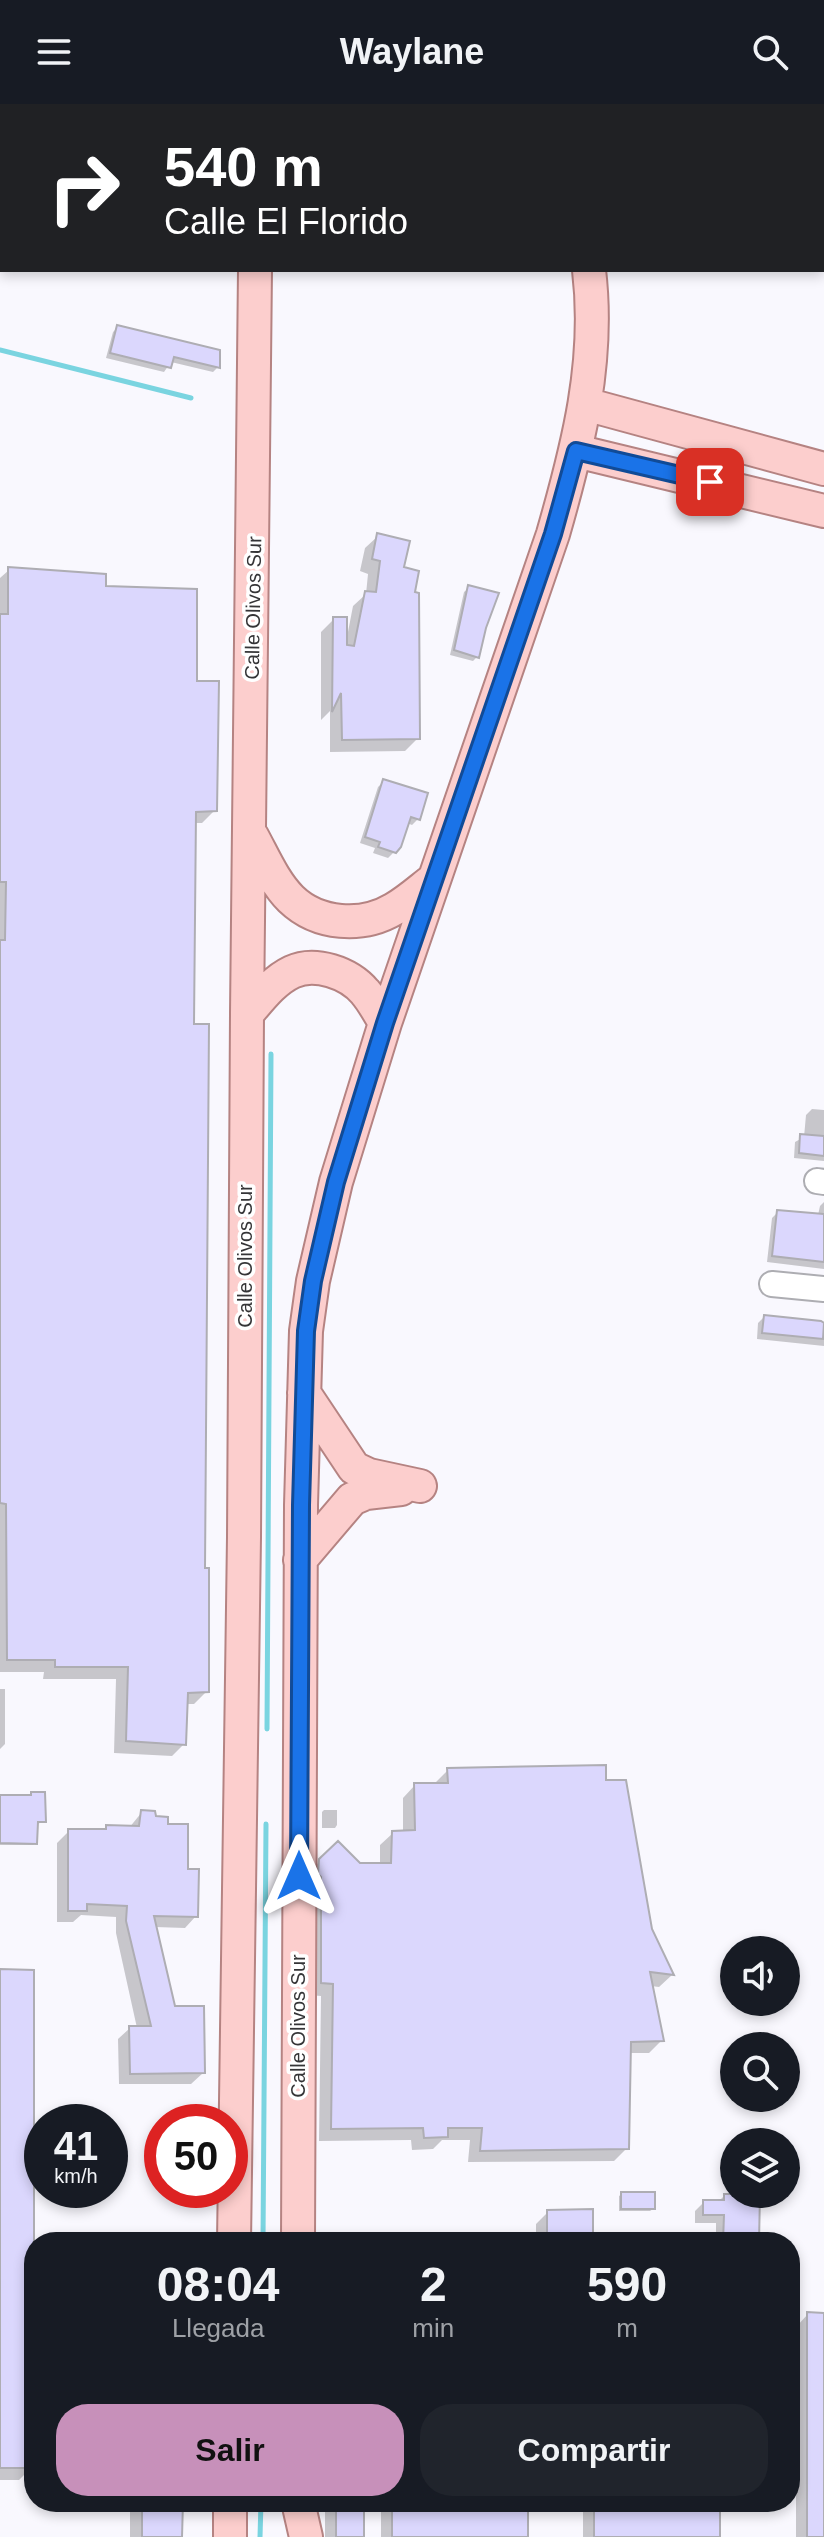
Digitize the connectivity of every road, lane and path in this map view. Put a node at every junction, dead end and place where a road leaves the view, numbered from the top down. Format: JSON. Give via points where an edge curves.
{"nodes":[{"id":1,"x":255,"y":272,"type":"edge"},
{"id":2,"x":589,"y":272,"type":"edge"},
{"id":3,"x":585,"y":404,"type":"junction"},
{"id":4,"x":576,"y":451,"type":"junction"},
{"id":5,"x":824,"y":469,"type":"edge"},
{"id":6,"x":824,"y":511,"type":"edge"},
{"id":7,"x":250,"y":834,"type":"junction"},
{"id":8,"x":433,"y":880,"type":"junction"},
{"id":9,"x":247,"y":1014,"type":"junction"},
{"id":10,"x":385,"y":1023,"type":"junction"},
{"id":11,"x":772,"y":1284,"type":"dead end"},
{"id":12,"x":824,"y":1289,"type":"edge"},
{"id":13,"x":304,"y":1393,"type":"junction"},
{"id":14,"x":300,"y":1560,"type":"junction"},
{"id":15,"x":234,"y":2232,"type":"edge"},
{"id":16,"x":298,"y":2232,"type":"edge"},
{"id":17,"x":230,"y":2512,"type":"edge"},
{"id":18,"x":297,"y":2512,"type":"edge"},
{"id":19,"x":300,"y":2512,"type":"edge"},
{"id":20,"x":230,"y":2537,"type":"edge"},
{"id":21,"x":296,"y":2537,"type":"edge"},
{"id":22,"x":306,"y":2537,"type":"edge"}],
"edges":[{"from":1,"to":7,"type":"main road","name":"Calle Olivos Sur"},
{"from":2,"to":3,"type":"main road","name":"Calle Olivos Sur","via":[[594,306]]},
{"from":3,"to":4,"type":"main road","name":"Calle Olivos Sur"},
{"from":3,"to":5,"type":"main road"},
{"from":4,"to":6,"type":"main road"},
{"from":4,"to":8,"type":"main road","name":"Calle Olivos Sur","via":[[553,534]]},
{"from":7,"to":8,"type":"main road","via":[[276,881],[293,901],[317,915],[349,923],[370,920]]},
{"from":7,"to":9,"type":"main road","name":"Calle Olivos Sur"},
{"from":8,"to":10,"type":"main road","name":"Calle Olivos Sur"},
{"from":9,"to":10,"type":"main road","via":[[294,971],[318,968],[353,980]]},
{"from":9,"to":15,"type":"main road","name":"Calle Olivos Sur"},
{"from":10,"to":13,"type":"main road","name":"Calle Olivos Sur","via":[[322,1233],[306,1331]]},
{"from":11,"to":12,"type":"street"},
{"from":13,"to":14,"type":"main road","name":"Calle Olivos Sur"},
{"from":13,"to":14,"type":"main road","via":[[353,1483]]},
{"from":14,"to":16,"type":"main road","name":"Calle Olivos Sur"},
{"from":17,"to":20,"type":"main road"},
{"from":18,"to":21,"type":"main road"},
{"from":19,"to":22,"type":"main road"}]}
